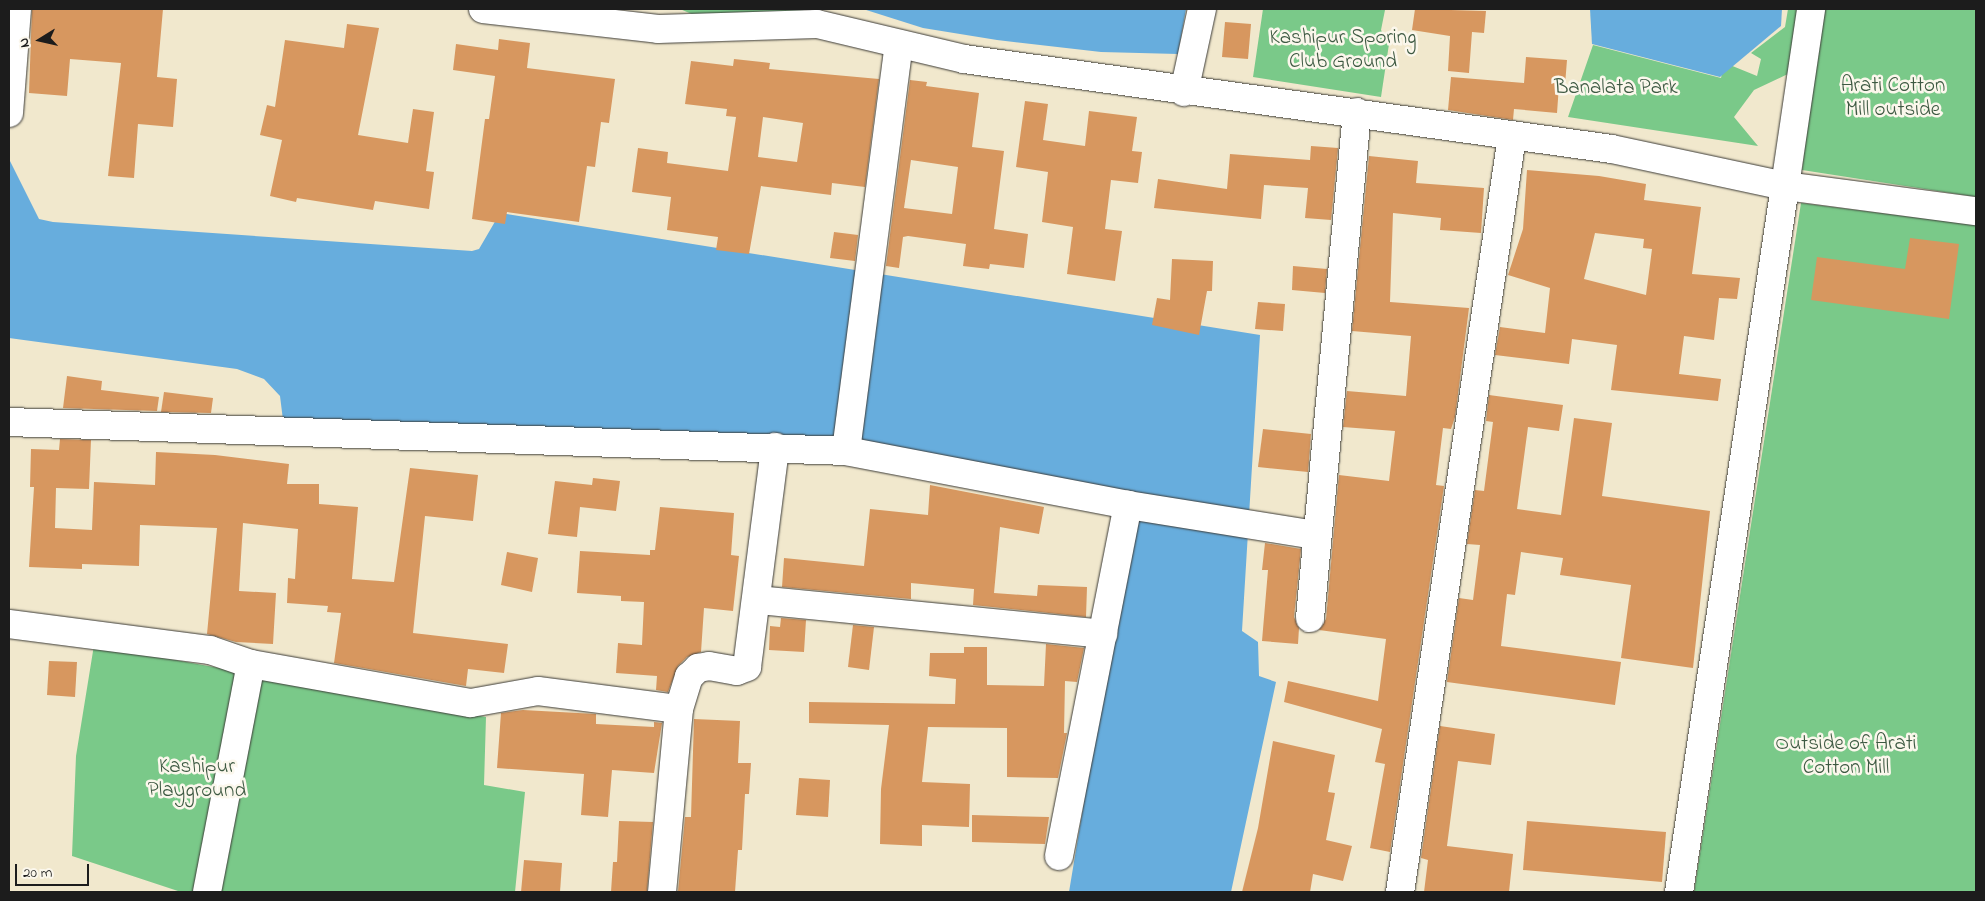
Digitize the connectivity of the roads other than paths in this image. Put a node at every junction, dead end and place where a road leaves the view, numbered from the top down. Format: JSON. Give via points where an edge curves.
{"nodes":[{"id":1,"x":17,"y":9,"type":"edge"},
{"id":2,"x":483,"y":9,"type":"edge"},
{"id":3,"x":1202,"y":9,"type":"edge"},
{"id":4,"x":1811,"y":9,"type":"edge"},
{"id":5,"x":819,"y":16,"type":"edge"},
{"id":6,"x":692,"y":18,"type":"edge"},
{"id":7,"x":899,"y":44,"type":"junction"},
{"id":8,"x":10,"y":81,"type":"edge"},
{"id":9,"x":1184,"y":92,"type":"junction"},
{"id":10,"x":1358,"y":112,"type":"junction"},
{"id":11,"x":9,"y":114,"type":"edge"},
{"id":12,"x":1512,"y":136,"type":"junction"},
{"id":13,"x":1785,"y":186,"type":"junction"},
{"id":14,"x":1976,"y":211,"type":"edge"},
{"id":15,"x":9,"y":422,"type":"edge"},
{"id":16,"x":775,"y":447,"type":"junction"},
{"id":17,"x":846,"y":451,"type":"junction"},
{"id":18,"x":1128,"y":506,"type":"junction"},
{"id":19,"x":1315,"y":535,"type":"junction"},
{"id":20,"x":758,"y":600,"type":"junction"},
{"id":21,"x":1310,"y":618,"type":"dead end"},
{"id":22,"x":9,"y":624,"type":"edge"},
{"id":23,"x":1102,"y":634,"type":"junction"},
{"id":24,"x":251,"y":664,"type":"junction"},
{"id":25,"x":679,"y":709,"type":"junction"},
{"id":26,"x":1060,"y":856,"type":"dead end"},
{"id":27,"x":206,"y":892,"type":"edge"},
{"id":28,"x":662,"y":892,"type":"edge"},
{"id":29,"x":1400,"y":892,"type":"edge"},
{"id":30,"x":1679,"y":892,"type":"edge"}],
"edges":[{"from":1,"to":8,"type":"street"},
{"from":2,"to":6,"type":"street","via":[[658,29]]},
{"from":3,"to":9,"type":"street"},
{"from":4,"to":13,"type":"street"},
{"from":5,"to":6,"type":"street"},
{"from":5,"to":7,"type":"street"},
{"from":7,"to":9,"type":"street","via":[[964,59]]},
{"from":7,"to":17,"type":"street"},
{"from":8,"to":11,"type":"street"},
{"from":9,"to":10,"type":"street"},
{"from":10,"to":12,"type":"street"},
{"from":10,"to":19,"type":"street"},
{"from":12,"to":13,"type":"street","via":[[1612,149]]},
{"from":12,"to":29,"type":"street"},
{"from":13,"to":14,"type":"street"},
{"from":13,"to":30,"type":"street"},
{"from":15,"to":16,"type":"street","via":[[255,433]]},
{"from":16,"to":17,"type":"street"},
{"from":16,"to":20,"type":"street"},
{"from":17,"to":18,"type":"street"},
{"from":18,"to":19,"type":"street"},
{"from":18,"to":23,"type":"street"},
{"from":19,"to":21,"type":"street"},
{"from":20,"to":23,"type":"street"},
{"from":20,"to":25,"type":"street","via":[[747,667],[737,671],[709,666],[698,668],[689,677]]},
{"from":22,"to":24,"type":"street","via":[[210,650]]},
{"from":23,"to":26,"type":"street"},
{"from":24,"to":25,"type":"street","via":[[471,703],[538,691]]},
{"from":24,"to":27,"type":"street"},
{"from":25,"to":28,"type":"street"}]}
